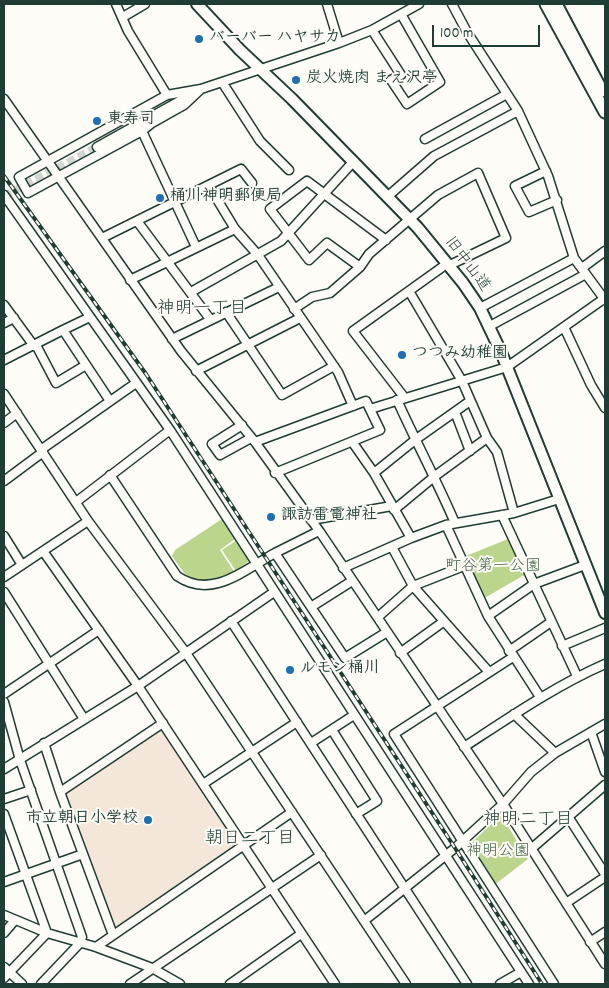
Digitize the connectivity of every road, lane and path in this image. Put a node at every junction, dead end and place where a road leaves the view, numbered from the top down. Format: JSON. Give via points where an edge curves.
{"nodes":[{"id":1,"x":116,"y":4,"type":"edge"},
{"id":2,"x":145,"y":4,"type":"edge"},
{"id":3,"x":197,"y":4,"type":"edge"},
{"id":4,"x":327,"y":4,"type":"edge"},
{"id":5,"x":419,"y":4,"type":"edge"},
{"id":6,"x":452,"y":4,"type":"edge"},
{"id":7,"x":546,"y":4,"type":"edge"},
{"id":8,"x":556,"y":4,"type":"edge"},
{"id":9,"x":401,"y":14,"type":"junction"},
{"id":10,"x":123,"y":17,"type":"junction"},
{"id":11,"x":372,"y":30,"type":"junction"},
{"id":12,"x":339,"y":43,"type":"junction"},
{"id":13,"x":259,"y":69,"type":"junction"},
{"id":14,"x":222,"y":82,"type":"junction"},
{"id":15,"x":200,"y":89,"type":"junction"},
{"id":16,"x":508,"y":94,"type":"junction"},
{"id":17,"x":167,"y":95,"type":"junction"},
{"id":18,"x":605,"y":96,"type":"edge"},
{"id":19,"x":4,"y":98,"type":"edge"},
{"id":20,"x":518,"y":111,"type":"junction"},
{"id":21,"x":605,"y":112,"type":"edge"},
{"id":22,"x":142,"y":131,"type":"junction"},
{"id":23,"x":425,"y":139,"type":"dead end"},
{"id":24,"x":97,"y":147,"type":"tunnel mouth"},
{"id":25,"x":47,"y":160,"type":"junction"},
{"id":26,"x":354,"y":161,"type":"junction"},
{"id":27,"x":289,"y":170,"type":"dead end"},
{"id":28,"x":546,"y":171,"type":"junction"},
{"id":29,"x":58,"y":177,"type":"junction"},
{"id":30,"x":252,"y":183,"type":"dead end"},
{"id":31,"x":209,"y":186,"type":"junction"},
{"id":32,"x":325,"y":193,"type":"junction"},
{"id":33,"x":4,"y":195,"type":"edge"},
{"id":34,"x":387,"y":197,"type":"junction"},
{"id":35,"x":557,"y":200,"type":"junction"},
{"id":36,"x":176,"y":203,"type":"junction"},
{"id":37,"x":7,"y":206,"type":"edge"},
{"id":38,"x":410,"y":220,"type":"junction"},
{"id":39,"x":137,"y":221,"type":"junction"},
{"id":40,"x":235,"y":229,"type":"junction"},
{"id":41,"x":289,"y":233,"type":"junction"},
{"id":42,"x":102,"y":238,"type":"junction"},
{"id":43,"x":386,"y":240,"type":"junction"},
{"id":44,"x":196,"y":247,"type":"junction"},
{"id":45,"x":605,"y":251,"type":"edge"},
{"id":46,"x":258,"y":255,"type":"junction"},
{"id":47,"x":574,"y":258,"type":"junction"},
{"id":48,"x":167,"y":262,"type":"junction"},
{"id":49,"x":449,"y":264,"type":"junction"},
{"id":50,"x":360,"y":267,"type":"junction"},
{"id":51,"x":584,"y":271,"type":"junction"},
{"id":52,"x":130,"y":280,"type":"junction"},
{"id":53,"x":280,"y":287,"type":"junction"},
{"id":54,"x":409,"y":290,"type":"junction"},
{"id":55,"x":191,"y":292,"type":"junction"},
{"id":56,"x":605,"y":299,"type":"edge"},
{"id":57,"x":4,"y":305,"type":"edge"},
{"id":58,"x":480,"y":308,"type":"junction"},
{"id":59,"x":294,"y":309,"type":"junction"},
{"id":60,"x":226,"y":312,"type":"junction"},
{"id":61,"x":90,"y":316,"type":"junction"},
{"id":62,"x":14,"y":318,"type":"junction"},
{"id":63,"x":300,"y":318,"type":"junction"},
{"id":64,"x":210,"y":319,"type":"junction"},
{"id":65,"x":4,"y":323,"type":"edge"},
{"id":66,"x":488,"y":327,"type":"junction"},
{"id":67,"x":564,"y":327,"type":"junction"},
{"id":68,"x":63,"y":330,"type":"junction"},
{"id":69,"x":172,"y":339,"type":"junction"},
{"id":70,"x":248,"y":344,"type":"junction"},
{"id":71,"x":35,"y":346,"type":"junction"},
{"id":72,"x":4,"y":360,"type":"edge"},
{"id":73,"x":86,"y":365,"type":"junction"},
{"id":74,"x":334,"y":366,"type":"junction"},
{"id":75,"x":506,"y":367,"type":"junction"},
{"id":76,"x":196,"y":371,"type":"junction"},
{"id":77,"x":462,"y":381,"type":"junction"},
{"id":78,"x":136,"y":382,"type":"junction"},
{"id":79,"x":4,"y":394,"type":"edge"},
{"id":80,"x":401,"y":399,"type":"junction"},
{"id":81,"x":110,"y":401,"type":"junction"},
{"id":82,"x":470,"y":402,"type":"junction"},
{"id":83,"x":354,"y":406,"type":"junction"},
{"id":84,"x":605,"y":408,"type":"edge"},
{"id":85,"x":370,"y":409,"type":"junction"},
{"id":86,"x":455,"y":412,"type":"junction"},
{"id":87,"x":17,"y":413,"type":"junction"},
{"id":88,"x":4,"y":423,"type":"edge"},
{"id":89,"x":242,"y":425,"type":"junction"},
{"id":90,"x":170,"y":430,"type":"junction"},
{"id":91,"x":487,"y":438,"type":"junction"},
{"id":92,"x":253,"y":440,"type":"junction"},
{"id":93,"x":415,"y":440,"type":"junction"},
{"id":94,"x":353,"y":443,"type":"junction"},
{"id":95,"x":42,"y":450,"type":"junction"},
{"id":96,"x":470,"y":450,"type":"junction"},
{"id":97,"x":275,"y":472,"type":"junction"},
{"id":98,"x":374,"y":473,"type":"junction"},
{"id":99,"x":110,"y":474,"type":"junction"},
{"id":100,"x":435,"y":476,"type":"junction"},
{"id":101,"x":4,"y":481,"type":"edge"},
{"id":102,"x":559,"y":499,"type":"junction"},
{"id":103,"x":76,"y":502,"type":"junction"},
{"id":104,"x":393,"y":508,"type":"junction"},
{"id":105,"x":514,"y":513,"type":"junction"},
{"id":106,"x":502,"y":515,"type":"junction"},
{"id":107,"x":310,"y":520,"type":"junction"},
{"id":108,"x":88,"y":521,"type":"junction"},
{"id":109,"x":455,"y":523,"type":"junction"},
{"id":110,"x":446,"y":526,"type":"junction"},
{"id":111,"x":319,"y":531,"type":"junction"},
{"id":112,"x":4,"y":536,"type":"edge"},
{"id":113,"x":411,"y":538,"type":"junction"},
{"id":114,"x":392,"y":547,"type":"junction"},
{"id":115,"x":43,"y":551,"type":"junction"},
{"id":116,"x":275,"y":553,"type":"junction"},
{"id":117,"x":255,"y":564,"type":"junction"},
{"id":118,"x":22,"y":565,"type":"junction"},
{"id":119,"x":585,"y":565,"type":"junction"},
{"id":120,"x":464,"y":566,"type":"junction"},
{"id":121,"x":343,"y":568,"type":"junction"},
{"id":122,"x":4,"y":577,"type":"edge"},
{"id":123,"x":352,"y":581,"type":"junction"},
{"id":124,"x":534,"y":584,"type":"junction"},
{"id":125,"x":414,"y":586,"type":"junction"},
{"id":126,"x":4,"y":592,"type":"edge"},
{"id":127,"x":274,"y":592,"type":"junction"},
{"id":128,"x":311,"y":607,"type":"junction"},
{"id":129,"x":605,"y":613,"type":"edge"},
{"id":130,"x":488,"y":616,"type":"junction"},
{"id":131,"x":378,"y":617,"type":"junction"},
{"id":132,"x":231,"y":621,"type":"junction"},
{"id":133,"x":443,"y":622,"type":"junction"},
{"id":134,"x":551,"y":622,"type":"junction"},
{"id":135,"x":605,"y":628,"type":"edge"},
{"id":136,"x":99,"y":630,"type":"junction"},
{"id":137,"x":388,"y":632,"type":"junction"},
{"id":138,"x":562,"y":646,"type":"junction"},
{"id":139,"x":186,"y":653,"type":"junction"},
{"id":140,"x":400,"y":653,"type":"junction"},
{"id":141,"x":511,"y":654,"type":"junction"},
{"id":142,"x":50,"y":662,"type":"junction"},
{"id":143,"x":605,"y":664,"type":"edge"},
{"id":144,"x":489,"y":672,"type":"junction"},
{"id":145,"x":577,"y":676,"type":"junction"},
{"id":146,"x":138,"y":686,"type":"junction"},
{"id":147,"x":4,"y":694,"type":"edge"},
{"id":148,"x":540,"y":697,"type":"junction"},
{"id":149,"x":4,"y":702,"type":"edge"},
{"id":150,"x":438,"y":706,"type":"junction"},
{"id":151,"x":514,"y":714,"type":"junction"},
{"id":152,"x":354,"y":715,"type":"junction"},
{"id":153,"x":84,"y":718,"type":"junction"},
{"id":154,"x":297,"y":722,"type":"junction"},
{"id":155,"x":163,"y":723,"type":"junction"},
{"id":156,"x":605,"y":724,"type":"edge"},
{"id":157,"x":332,"y":730,"type":"junction"},
{"id":158,"x":591,"y":732,"type":"junction"},
{"id":159,"x":44,"y":743,"type":"junction"},
{"id":160,"x":312,"y":743,"type":"junction"},
{"id":161,"x":464,"y":746,"type":"junction"},
{"id":162,"x":252,"y":752,"type":"junction"},
{"id":163,"x":555,"y":753,"type":"junction"},
{"id":164,"x":20,"y":760,"type":"junction"},
{"id":165,"x":4,"y":769,"type":"edge"},
{"id":166,"x":605,"y":772,"type":"edge"},
{"id":167,"x":203,"y":784,"type":"junction"},
{"id":168,"x":605,"y":785,"type":"edge"},
{"id":169,"x":30,"y":790,"type":"junction"},
{"id":170,"x":60,"y":792,"type":"junction"},
{"id":171,"x":4,"y":799,"type":"edge"},
{"id":172,"x":503,"y":804,"type":"junction"},
{"id":173,"x":292,"y":812,"type":"junction"},
{"id":174,"x":4,"y":814,"type":"edge"},
{"id":175,"x":356,"y":814,"type":"junction"},
{"id":176,"x":569,"y":818,"type":"junction"},
{"id":177,"x":463,"y":841,"type":"junction"},
{"id":178,"x":244,"y":845,"type":"junction"},
{"id":179,"x":531,"y":849,"type":"junction"},
{"id":180,"x":82,"y":854,"type":"junction"},
{"id":181,"x":321,"y":855,"type":"junction"},
{"id":182,"x":446,"y":855,"type":"junction"},
{"id":183,"x":57,"y":863,"type":"junction"},
{"id":184,"x":26,"y":874,"type":"junction"},
{"id":185,"x":605,"y":876,"type":"edge"},
{"id":186,"x":4,"y":882,"type":"edge"},
{"id":187,"x":271,"y":887,"type":"junction"},
{"id":188,"x":404,"y":890,"type":"junction"},
{"id":189,"x":566,"y":903,"type":"junction"},
{"id":190,"x":4,"y":907,"type":"edge"},
{"id":191,"x":6,"y":916,"type":"edge"},
{"id":192,"x":15,"y":920,"type":"junction"},
{"id":193,"x":364,"y":921,"type":"junction"},
{"id":194,"x":605,"y":932,"type":"edge"},
{"id":195,"x":4,"y":933,"type":"edge"},
{"id":196,"x":47,"y":933,"type":"junction"},
{"id":197,"x":301,"y":934,"type":"junction"},
{"id":198,"x":113,"y":935,"type":"junction"},
{"id":199,"x":590,"y":942,"type":"junction"},
{"id":200,"x":80,"y":943,"type":"junction"},
{"id":201,"x":96,"y":946,"type":"junction"},
{"id":202,"x":605,"y":964,"type":"edge"},
{"id":203,"x":152,"y":968,"type":"junction"},
{"id":204,"x":5,"y":972,"type":"edge"},
{"id":205,"x":521,"y":972,"type":"junction"},
{"id":206,"x":22,"y":984,"type":"edge"},
{"id":207,"x":41,"y":984,"type":"edge"},
{"id":208,"x":130,"y":984,"type":"edge"},
{"id":209,"x":180,"y":984,"type":"edge"},
{"id":210,"x":230,"y":984,"type":"edge"},
{"id":211,"x":335,"y":984,"type":"edge"},
{"id":212,"x":406,"y":984,"type":"edge"},
{"id":213,"x":467,"y":984,"type":"edge"},
{"id":214,"x":500,"y":984,"type":"edge"},
{"id":215,"x":529,"y":984,"type":"edge"},
{"id":216,"x":554,"y":984,"type":"edge"}],
"edges":[{"from":1,"to":10,"type":"street"},
{"from":2,"to":10,"type":"street"},
{"from":3,"to":13,"type":"main road","name":"旧中山道"},
{"from":4,"to":12,"type":"street"},
{"from":5,"to":9,"type":"street"},
{"from":6,"to":16,"type":"street"},
{"from":7,"to":21,"type":"highway"},
{"from":8,"to":18,"type":"highway"},
{"from":9,"to":11,"type":"street"},
{"from":9,"to":11,"type":"street","via":[[440,82],[407,104],[391,80],[401,75]]},
{"from":10,"to":17,"type":"street","via":[[128,31]]},
{"from":11,"to":12,"type":"street"},
{"from":12,"to":13,"type":"street"},
{"from":13,"to":14,"type":"street"},
{"from":13,"to":26,"type":"main road","name":"旧中山道","via":[[274,80]]},
{"from":14,"to":15,"type":"street"},
{"from":14,"to":27,"type":"street","via":[[260,141]]},
{"from":15,"to":17,"type":"street"},
{"from":15,"to":22,"type":"street","via":[[184,106]]},
{"from":15,"to":24,"type":"street"},
{"from":16,"to":20,"type":"street"},
{"from":16,"to":23,"type":"street"},
{"from":17,"to":25,"type":"street"},
{"from":19,"to":25,"type":"street"},
{"from":20,"to":28,"type":"street"},
{"from":20,"to":34,"type":"street","via":[[434,156]]},
{"from":22,"to":29,"type":"street"},
{"from":22,"to":36,"type":"street"},
{"from":25,"to":29,"type":"street"},
{"from":25,"to":29,"type":"street","via":[[19,177],[28,193]]},
{"from":26,"to":32,"type":"street"},
{"from":26,"to":34,"type":"main road","name":"旧中山道"},
{"from":28,"to":35,"type":"street"},
{"from":28,"to":35,"type":"street","via":[[515,186],[529,212]]},
{"from":29,"to":42,"type":"street"},
{"from":30,"to":31,"type":"street","via":[[240,169]]},
{"from":31,"to":36,"type":"street"},
{"from":31,"to":40,"type":"street"},
{"from":32,"to":41,"type":"street"},
{"from":32,"to":41,"type":"street","via":[[307,181],[270,209]]},
{"from":32,"to":43,"type":"street"},
{"from":33,"to":37,"type":"street"},
{"from":34,"to":38,"type":"main road","name":"旧中山道"},
{"from":35,"to":47,"type":"street"},
{"from":36,"to":39,"type":"street"},
{"from":36,"to":44,"type":"street"},
{"from":37,"to":61,"type":"street"},
{"from":38,"to":43,"type":"street"},
{"from":38,"to":49,"type":"main road","name":"旧中山道"},
{"from":38,"to":49,"type":"street","via":[[438,195],[478,173],[506,238]]},
{"from":39,"to":42,"type":"street"},
{"from":39,"to":48,"type":"street"},
{"from":40,"to":44,"type":"street"},
{"from":40,"to":46,"type":"street"},
{"from":41,"to":46,"type":"street"},
{"from":41,"to":50,"type":"street","via":[[309,260],[327,244]]},
{"from":42,"to":52,"type":"street"},
{"from":43,"to":50,"type":"street","via":[[369,254]]},
{"from":44,"to":48,"type":"street"},
{"from":45,"to":51,"type":"street"},
{"from":46,"to":53,"type":"street"},
{"from":46,"to":55,"type":"street"},
{"from":47,"to":51,"type":"street"},
{"from":47,"to":58,"type":"street"},
{"from":48,"to":52,"type":"street"},
{"from":48,"to":55,"type":"street"},
{"from":49,"to":54,"type":"street"},
{"from":49,"to":58,"type":"main road","name":"旧中山道"},
{"from":50,"to":59,"type":"street","via":[[330,293],[312,297]]},
{"from":51,"to":56,"type":"street"},
{"from":51,"to":66,"type":"street"},
{"from":52,"to":69,"type":"street"},
{"from":53,"to":59,"type":"street"},
{"from":53,"to":60,"type":"street"},
{"from":54,"to":77,"type":"street"},
{"from":54,"to":80,"type":"street","via":[[353,331]]},
{"from":55,"to":64,"type":"street"},
{"from":56,"to":67,"type":"street"},
{"from":57,"to":62,"type":"street"},
{"from":58,"to":66,"type":"main road","name":"旧中山道"},
{"from":59,"to":63,"type":"street"},
{"from":60,"to":64,"type":"street"},
{"from":60,"to":70,"type":"street"},
{"from":61,"to":68,"type":"street"},
{"from":61,"to":78,"type":"street"},
{"from":62,"to":65,"type":"street"},
{"from":62,"to":71,"type":"street"},
{"from":63,"to":70,"type":"street"},
{"from":63,"to":74,"type":"street"},
{"from":64,"to":69,"type":"street"},
{"from":66,"to":75,"type":"main road","name":"旧中山道"},
{"from":67,"to":75,"type":"street"},
{"from":67,"to":84,"type":"street"},
{"from":68,"to":71,"type":"street"},
{"from":68,"to":73,"type":"street"},
{"from":69,"to":76,"type":"street"},
{"from":70,"to":74,"type":"street","via":[[282,395]]},
{"from":70,"to":76,"type":"street"},
{"from":71,"to":72,"type":"street"},
{"from":71,"to":73,"type":"street","via":[[56,383]]},
{"from":73,"to":81,"type":"street"},
{"from":74,"to":83,"type":"street"},
{"from":75,"to":77,"type":"street"},
{"from":75,"to":102,"type":"main road","name":"旧中山道"},
{"from":76,"to":89,"type":"street"},
{"from":77,"to":80,"type":"street"},
{"from":77,"to":82,"type":"street"},
{"from":78,"to":81,"type":"street"},
{"from":78,"to":90,"type":"street"},
{"from":79,"to":87,"type":"street"},
{"from":80,"to":85,"type":"street"},
{"from":80,"to":93,"type":"street"},
{"from":81,"to":95,"type":"street"},
{"from":82,"to":86,"type":"street"},
{"from":82,"to":91,"type":"street"},
{"from":83,"to":85,"type":"street","via":[[366,401]]},
{"from":83,"to":92,"type":"street"},
{"from":85,"to":94,"type":"street","via":[[380,430]]},
{"from":86,"to":93,"type":"street"},
{"from":86,"to":96,"type":"street"},
{"from":87,"to":88,"type":"street"},
{"from":87,"to":95,"type":"street"},
{"from":89,"to":92,"type":"street"},
{"from":89,"to":92,"type":"street","via":[[212,444],[220,455]]},
{"from":90,"to":99,"type":"street"},
{"from":90,"to":117,"type":"street"},
{"from":91,"to":96,"type":"street"},
{"from":91,"to":105,"type":"street","via":[[497,452]]},
{"from":92,"to":97,"type":"street"},
{"from":93,"to":98,"type":"street"},
{"from":93,"to":100,"type":"street"},
{"from":94,"to":97,"type":"street"},
{"from":94,"to":98,"type":"street"},
{"from":95,"to":101,"type":"street"},
{"from":95,"to":103,"type":"street"},
{"from":96,"to":100,"type":"street"},
{"from":97,"to":107,"type":"street"},
{"from":98,"to":104,"type":"street"},
{"from":99,"to":103,"type":"street"},
{"from":99,"to":117,"type":"street","via":[[177,576],[188,583],[212,586]]},
{"from":100,"to":104,"type":"street"},
{"from":100,"to":109,"type":"street"},
{"from":102,"to":105,"type":"street"},
{"from":102,"to":119,"type":"main road","name":"旧中山道"},
{"from":103,"to":108,"type":"street"},
{"from":104,"to":107,"type":"street"},
{"from":104,"to":113,"type":"street"},
{"from":105,"to":106,"type":"street"},
{"from":106,"to":109,"type":"street"},
{"from":106,"to":124,"type":"street"},
{"from":107,"to":111,"type":"street"},
{"from":108,"to":115,"type":"street"},
{"from":108,"to":139,"type":"street"},
{"from":109,"to":110,"type":"street"},
{"from":110,"to":113,"type":"street"},
{"from":110,"to":120,"type":"street"},
{"from":111,"to":116,"type":"street"},
{"from":111,"to":121,"type":"street"},
{"from":112,"to":118,"type":"street"},
{"from":113,"to":114,"type":"street"},
{"from":114,"to":121,"type":"street"},
{"from":114,"to":125,"type":"street"},
{"from":115,"to":118,"type":"street"},
{"from":115,"to":136,"type":"street"},
{"from":116,"to":117,"type":"street"},
{"from":116,"to":128,"type":"street"},
{"from":117,"to":127,"type":"street"},
{"from":118,"to":122,"type":"street"},
{"from":119,"to":124,"type":"street"},
{"from":119,"to":129,"type":"main road","name":"旧中山道"},
{"from":120,"to":125,"type":"street"},
{"from":120,"to":130,"type":"street"},
{"from":121,"to":123,"type":"street"},
{"from":123,"to":128,"type":"street"},
{"from":123,"to":131,"type":"street"},
{"from":124,"to":130,"type":"street"},
{"from":124,"to":134,"type":"street"},
{"from":125,"to":131,"type":"street"},
{"from":125,"to":133,"type":"street"},
{"from":126,"to":142,"type":"street"},
{"from":127,"to":132,"type":"street"},
{"from":127,"to":152,"type":"street"},
{"from":128,"to":137,"type":"street","via":[[345,658]]},
{"from":130,"to":141,"type":"street"},
{"from":131,"to":137,"type":"street"},
{"from":132,"to":139,"type":"street"},
{"from":132,"to":154,"type":"street"},
{"from":133,"to":140,"type":"street"},
{"from":133,"to":144,"type":"street"},
{"from":134,"to":138,"type":"street"},
{"from":134,"to":141,"type":"street"},
{"from":135,"to":138,"type":"street"},
{"from":136,"to":142,"type":"street"},
{"from":136,"to":146,"type":"street"},
{"from":137,"to":140,"type":"street"},
{"from":138,"to":145,"type":"street"},
{"from":139,"to":146,"type":"street"},
{"from":139,"to":162,"type":"street"},
{"from":140,"to":150,"type":"street"},
{"from":141,"to":144,"type":"street"},
{"from":141,"to":148,"type":"street"},
{"from":142,"to":147,"type":"street"},
{"from":142,"to":153,"type":"street"},
{"from":143,"to":145,"type":"street"},
{"from":144,"to":150,"type":"street"},
{"from":145,"to":148,"type":"street"},
{"from":146,"to":153,"type":"street"},
{"from":146,"to":155,"type":"street"},
{"from":148,"to":151,"type":"street"},
{"from":149,"to":164,"type":"street"},
{"from":150,"to":161,"type":"street"},
{"from":150,"to":177,"type":"street","via":[[394,734]]},
{"from":151,"to":161,"type":"street"},
{"from":151,"to":163,"type":"street"},
{"from":152,"to":157,"type":"street"},
{"from":152,"to":182,"type":"street"},
{"from":153,"to":159,"type":"street"},
{"from":154,"to":160,"type":"street"},
{"from":154,"to":162,"type":"street"},
{"from":155,"to":167,"type":"street"},
{"from":155,"to":170,"type":"street"},
{"from":156,"to":158,"type":"street"},
{"from":157,"to":160,"type":"street"},
{"from":157,"to":175,"type":"street","via":[[377,801]]},
{"from":158,"to":163,"type":"street"},
{"from":158,"to":166,"type":"street"},
{"from":159,"to":164,"type":"street"},
{"from":159,"to":170,"type":"street"},
{"from":160,"to":175,"type":"street"},
{"from":161,"to":172,"type":"street"},
{"from":162,"to":167,"type":"street"},
{"from":162,"to":173,"type":"street"},
{"from":163,"to":172,"type":"street","via":[[531,772]]},
{"from":164,"to":165,"type":"street"},
{"from":164,"to":169,"type":"street"},
{"from":167,"to":178,"type":"street"},
{"from":168,"to":176,"type":"street"},
{"from":169,"to":171,"type":"street"},
{"from":169,"to":183,"type":"street"},
{"from":170,"to":180,"type":"street"},
{"from":172,"to":177,"type":"street"},
{"from":172,"to":179,"type":"street"},
{"from":173,"to":178,"type":"street"},
{"from":173,"to":181,"type":"street"},
{"from":174,"to":184,"type":"street"},
{"from":175,"to":188,"type":"street"},
{"from":176,"to":179,"type":"street"},
{"from":176,"to":185,"type":"street"},
{"from":177,"to":182,"type":"street"},
{"from":177,"to":216,"type":"street"},
{"from":178,"to":187,"type":"street"},
{"from":178,"to":198,"type":"street"},
{"from":179,"to":189,"type":"street"},
{"from":180,"to":183,"type":"street"},
{"from":180,"to":198,"type":"street"},
{"from":181,"to":187,"type":"street"},
{"from":181,"to":193,"type":"street"},
{"from":182,"to":188,"type":"street"},
{"from":182,"to":205,"type":"street"},
{"from":183,"to":184,"type":"street"},
{"from":183,"to":200,"type":"street","via":[[82,937]]},
{"from":184,"to":186,"type":"street"},
{"from":184,"to":196,"type":"street"},
{"from":185,"to":189,"type":"street"},
{"from":187,"to":197,"type":"street"},
{"from":187,"to":203,"type":"street"},
{"from":188,"to":193,"type":"street"},
{"from":188,"to":213,"type":"street"},
{"from":189,"to":199,"type":"street"},
{"from":190,"to":191,"type":"street"},
{"from":191,"to":192,"type":"street"},
{"from":192,"to":195,"type":"street"},
{"from":192,"to":196,"type":"street"},
{"from":193,"to":212,"type":"street"},
{"from":194,"to":199,"type":"street"},
{"from":196,"to":200,"type":"street"},
{"from":196,"to":204,"type":"street"},
{"from":197,"to":210,"type":"street"},
{"from":197,"to":211,"type":"street"},
{"from":198,"to":201,"type":"street"},
{"from":199,"to":202,"type":"street"},
{"from":200,"to":201,"type":"street"},
{"from":200,"to":207,"type":"street"},
{"from":201,"to":203,"type":"street"},
{"from":203,"to":208,"type":"street"},
{"from":203,"to":209,"type":"street"},
{"from":204,"to":206,"type":"street"},
{"from":205,"to":214,"type":"street"},
{"from":205,"to":215,"type":"street"}]}
